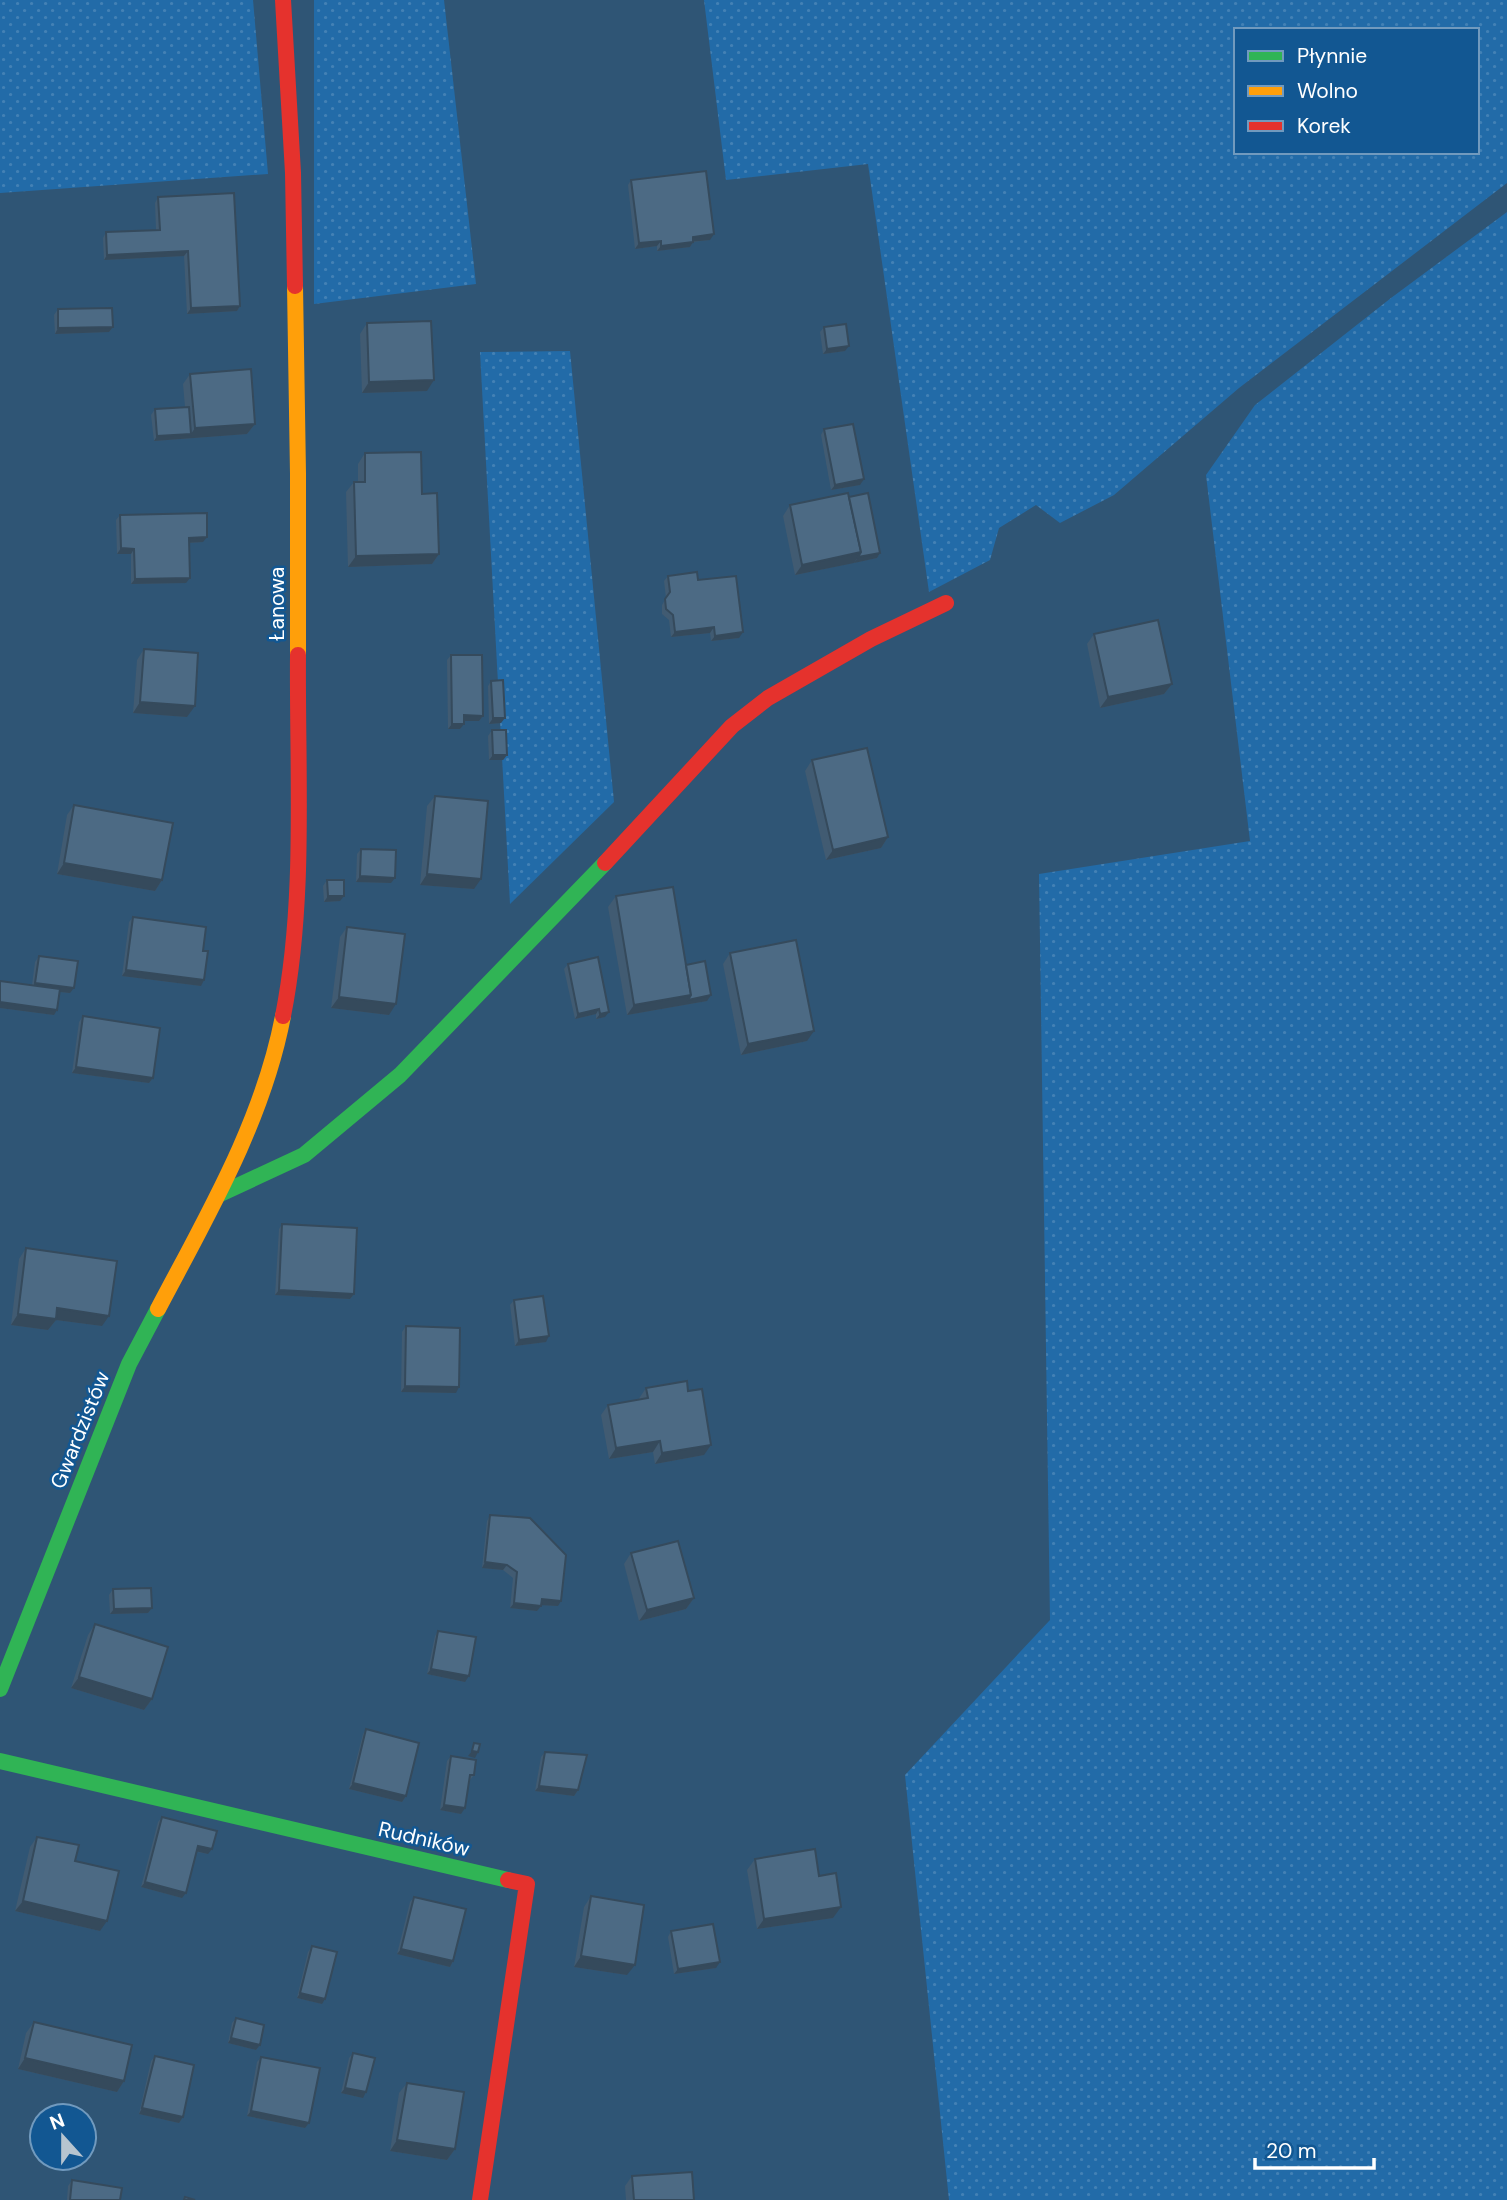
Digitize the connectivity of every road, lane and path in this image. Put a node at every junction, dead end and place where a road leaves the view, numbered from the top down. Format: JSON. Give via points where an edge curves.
{"nodes":[{"id":1,"x":283,"y":0,"type":"edge"},
{"id":2,"x":946,"y":603,"type":"dead end"},
{"id":3,"x":218,"y":1195,"type":"junction"},
{"id":4,"x":0,"y":1689,"type":"edge"},
{"id":5,"x":0,"y":1761,"type":"edge"},
{"id":6,"x":480,"y":2200,"type":"edge"}],
"edges":[{"from":1,"to":3,"type":"street","name":"Łanowa","via":[[296,306],[297,871],[290,980],[281,1026],[256,1108]]},
{"from":2,"to":3,"type":"street","via":[[871,639],[768,698],[732,726],[400,1075],[304,1155]]},
{"from":3,"to":4,"type":"street","name":"Gwardzistów","via":[[129,1364]]},
{"from":5,"to":6,"type":"street","name":"Rudników","via":[[527,1884]]}]}
